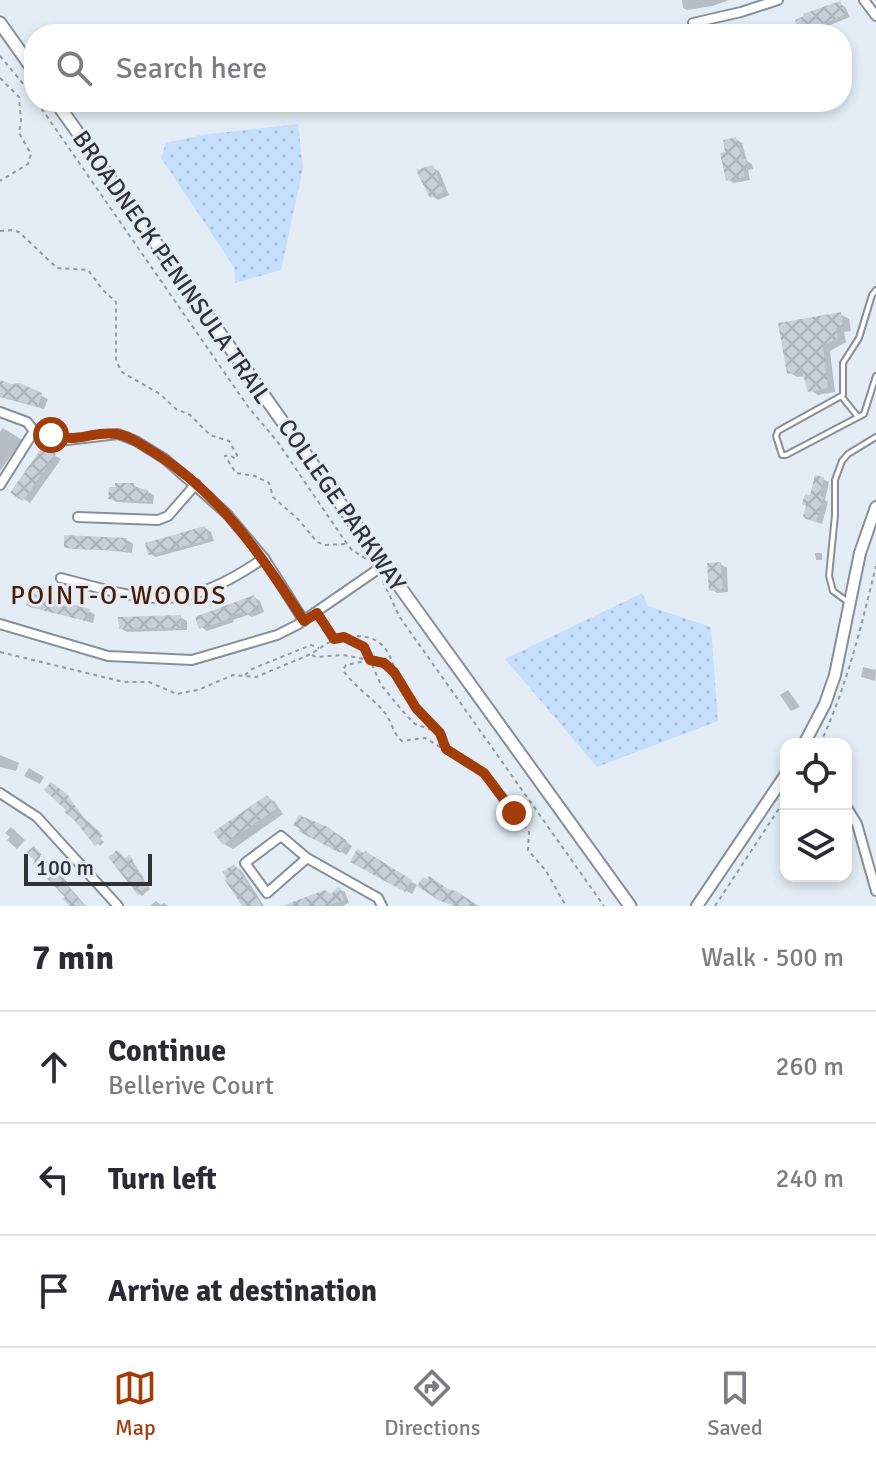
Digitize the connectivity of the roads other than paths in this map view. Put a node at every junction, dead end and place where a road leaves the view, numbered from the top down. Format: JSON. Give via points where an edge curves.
{"nodes":[{"id":1,"x":778,"y":0,"type":"edge"},
{"id":2,"x":864,"y":0,"type":"edge"},
{"id":3,"x":876,"y":16,"type":"edge"},
{"id":4,"x":0,"y":23,"type":"edge"},
{"id":5,"x":693,"y":23,"type":"dead end"},
{"id":6,"x":24,"y":57,"type":"edge"},
{"id":7,"x":63,"y":112,"type":"edge"},
{"id":8,"x":876,"y":290,"type":"edge"},
{"id":9,"x":876,"y":376,"type":"edge"},
{"id":10,"x":842,"y":397,"type":"junction"},
{"id":11,"x":0,"y":412,"type":"edge"},
{"id":12,"x":858,"y":417,"type":"junction"},
{"id":13,"x":34,"y":431,"type":"junction"},
{"id":14,"x":876,"y":437,"type":"edge"},
{"id":15,"x":196,"y":484,"type":"junction"},
{"id":16,"x":0,"y":485,"type":"edge"},
{"id":17,"x":876,"y":507,"type":"edge"},
{"id":18,"x":78,"y":517,"type":"dead end"},
{"id":19,"x":264,"y":558,"type":"junction"},
{"id":20,"x":384,"y":565,"type":"junction"},
{"id":21,"x":61,"y":578,"type":"dead end"},
{"id":22,"x":850,"y":603,"type":"junction"},
{"id":23,"x":304,"y":621,"type":"junction"},
{"id":24,"x":0,"y":624,"type":"edge"},
{"id":25,"x":807,"y":738,"type":"edge"},
{"id":26,"x":780,"y":783,"type":"edge"},
{"id":27,"x":0,"y":793,"type":"edge"},
{"id":28,"x":848,"y":810,"type":"edge"},
{"id":29,"x":307,"y":858,"type":"junction"},
{"id":30,"x":876,"y":891,"type":"edge"},
{"id":31,"x":118,"y":906,"type":"edge"},
{"id":32,"x":382,"y":906,"type":"edge"},
{"id":33,"x":630,"y":906,"type":"edge"},
{"id":34,"x":697,"y":906,"type":"edge"}],
"edges":[{"from":1,"to":5,"type":"street"},
{"from":2,"to":3,"type":"street"},
{"from":4,"to":6,"type":"main road"},
{"from":7,"to":20,"type":"main road","name":"COLLEGE PARKWAY"},
{"from":8,"to":10,"type":"lane","via":[[859,338],[843,363]]},
{"from":9,"to":12,"type":"lane","via":[[866,412]]},
{"from":10,"to":12,"type":"lane"},
{"from":10,"to":12,"type":"lane","via":[[778,431],[782,455]]},
{"from":11,"to":13,"type":"street","via":[[27,422]]},
{"from":13,"to":15,"type":"street","via":[[67,440],[118,434],[165,459]]},
{"from":13,"to":16,"type":"street"},
{"from":14,"to":22,"type":"lane","via":[[848,454],[835,480],[829,576],[833,591]]},
{"from":15,"to":18,"type":"street","via":[[158,520]]},
{"from":15,"to":19,"type":"street"},
{"from":17,"to":22,"type":"street"},
{"from":19,"to":21,"type":"street","via":[[215,588],[160,600]]},
{"from":19,"to":23,"type":"street"},
{"from":20,"to":23,"type":"street"},
{"from":20,"to":33,"type":"main road","name":"COLLEGE PARKWAY"},
{"from":22,"to":25,"type":"street","via":[[835,675]]},
{"from":23,"to":24,"type":"street","via":[[277,635],[192,660],[108,656]]},
{"from":26,"to":34,"type":"street"},
{"from":27,"to":31,"type":"street","via":[[37,817]]},
{"from":28,"to":30,"type":"street"},
{"from":29,"to":29,"type":"street","via":[[281,836],[245,863],[267,893]]},
{"from":29,"to":32,"type":"street","via":[[378,898]]}]}
